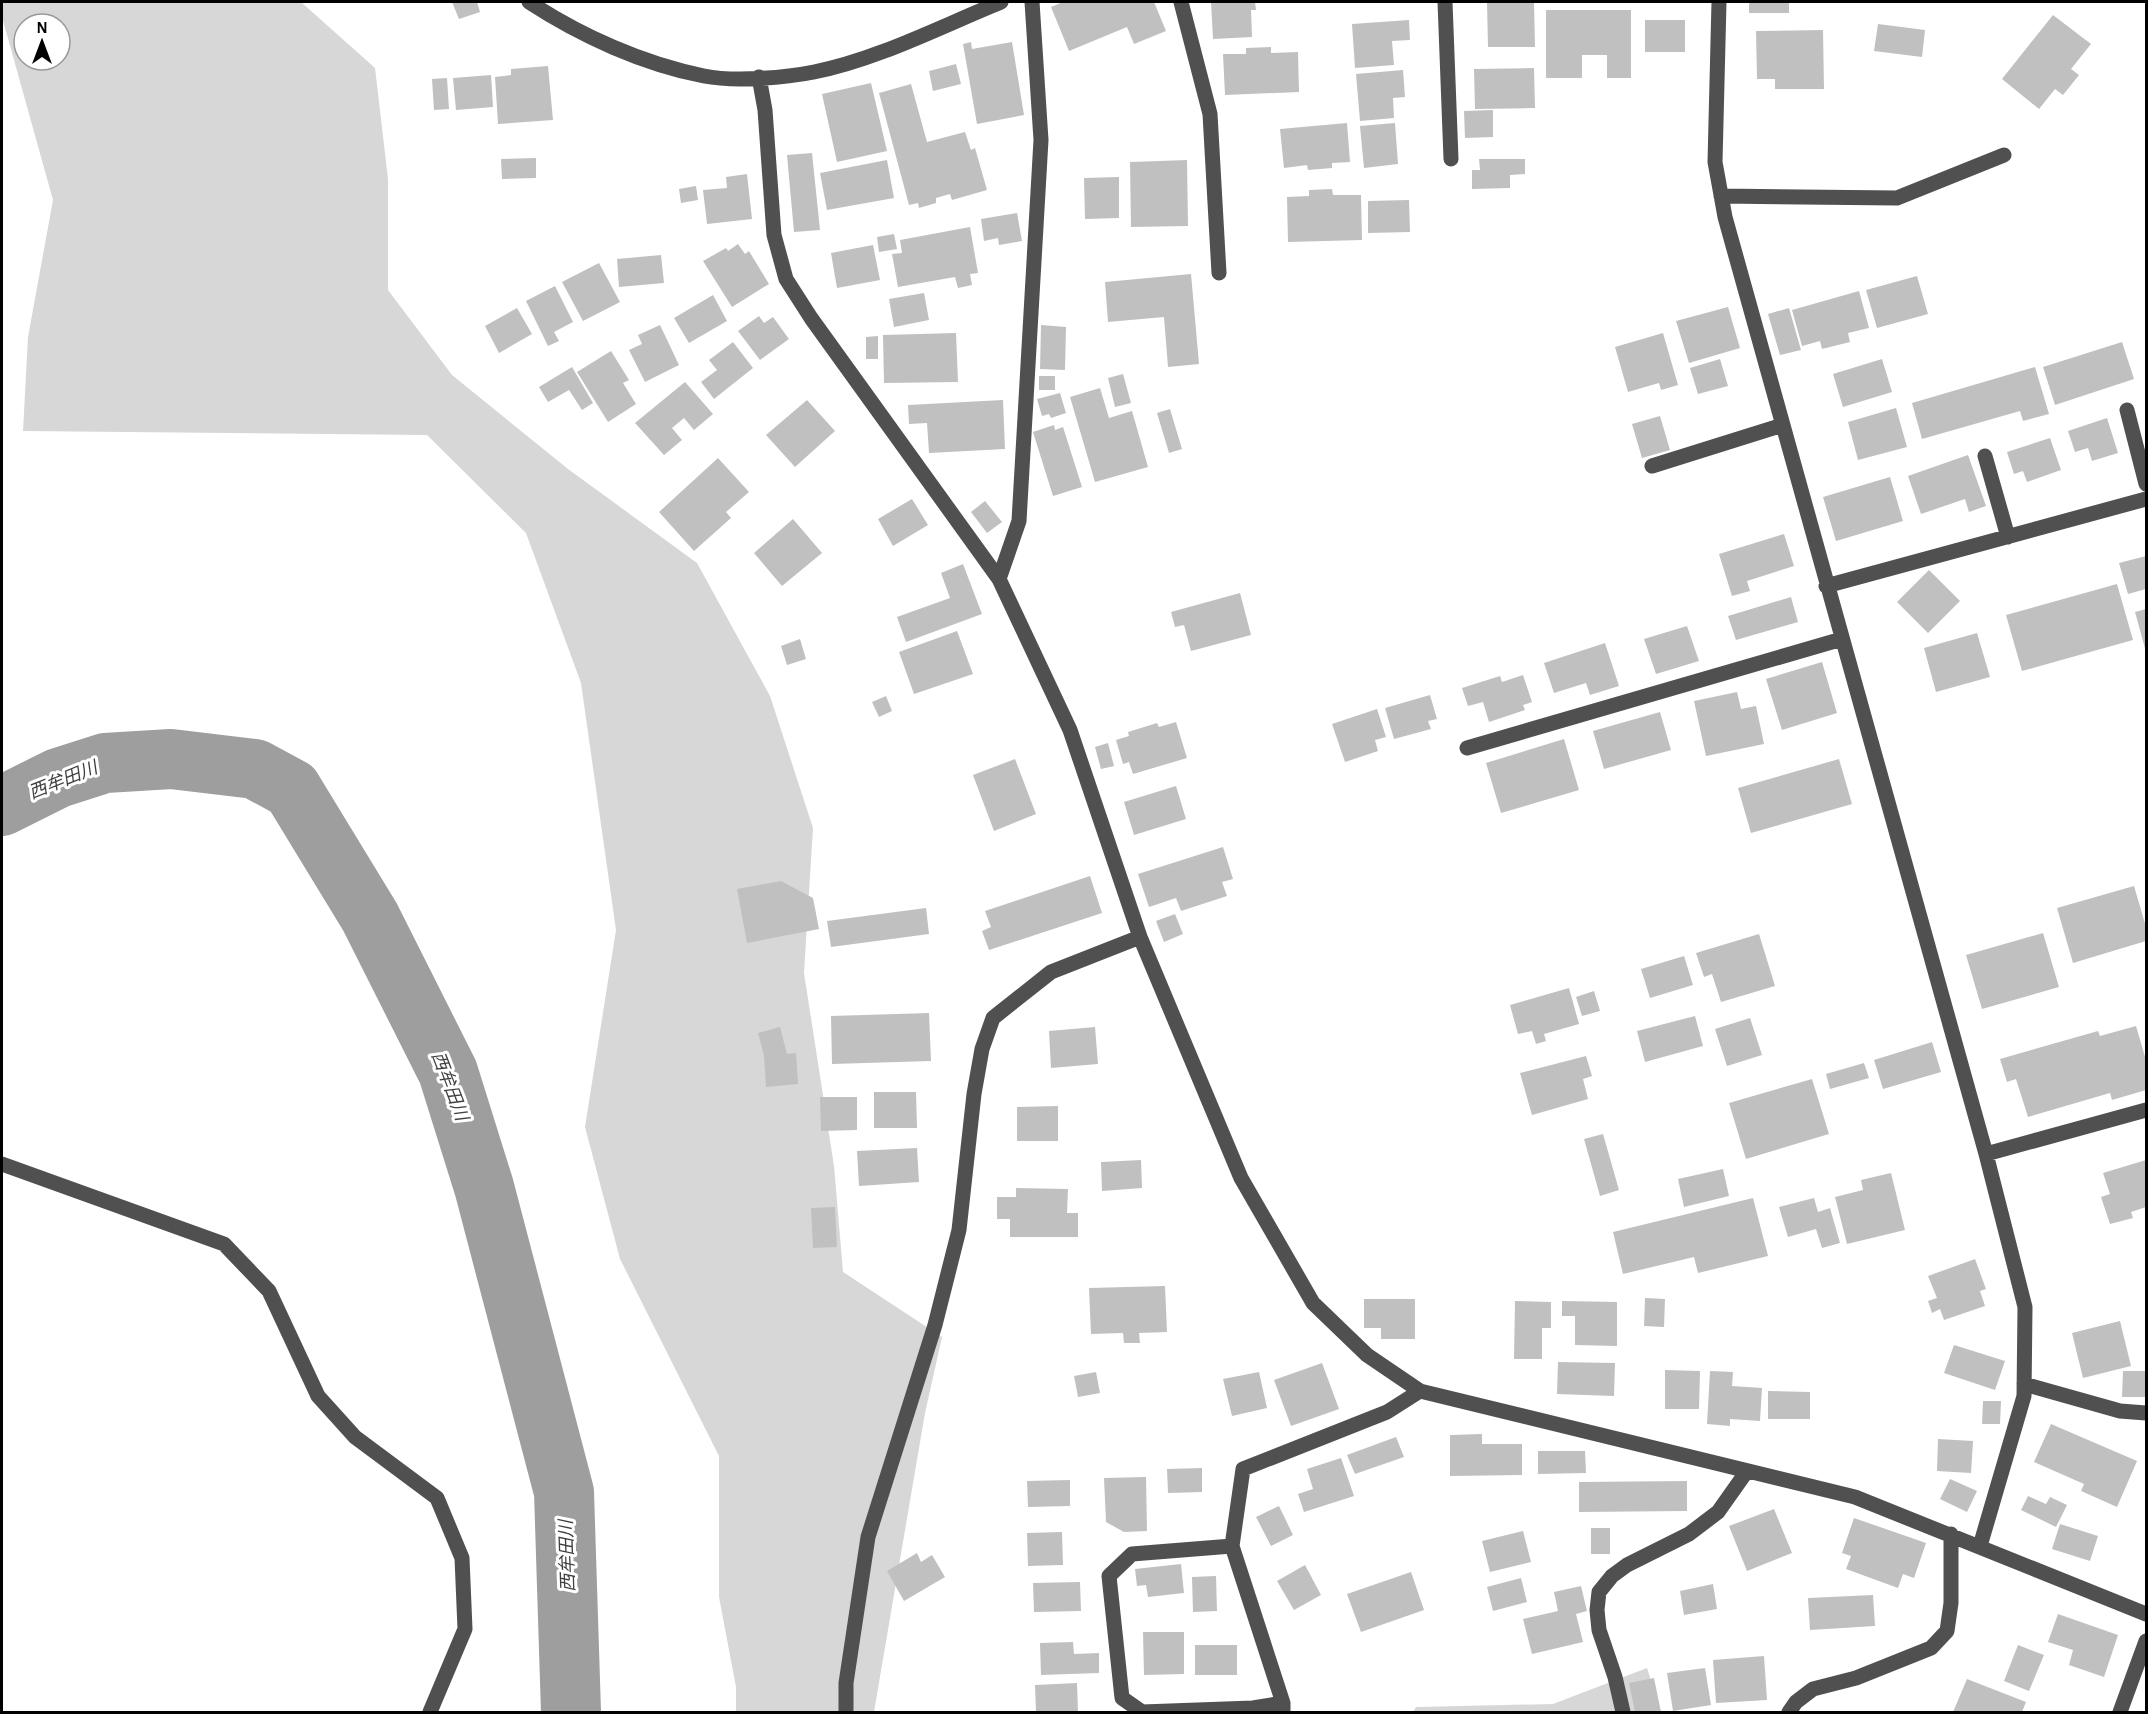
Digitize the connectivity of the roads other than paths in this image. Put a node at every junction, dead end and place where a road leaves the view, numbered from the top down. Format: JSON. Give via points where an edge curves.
{"nodes":[{"id":1,"x":530,"y":2,"type":"edge"},
{"id":2,"x":1001,"y":2,"type":"edge"},
{"id":3,"x":1032,"y":2,"type":"edge"},
{"id":4,"x":1182,"y":2,"type":"edge"},
{"id":5,"x":1445,"y":2,"type":"edge"},
{"id":6,"x":1719,"y":2,"type":"edge"},
{"id":7,"x":759,"y":76,"type":"junction"},
{"id":8,"x":2004,"y":155,"type":"dead end"},
{"id":9,"x":1452,"y":159,"type":"dead end"},
{"id":10,"x":1721,"y":196,"type":"junction"},
{"id":11,"x":1219,"y":273,"type":"dead end"},
{"id":12,"x":2127,"y":410,"type":"dead end"},
{"id":13,"x":1783,"y":426,"type":"junction"},
{"id":14,"x":1985,"y":456,"type":"dead end"},
{"id":15,"x":1652,"y":466,"type":"dead end"},
{"id":16,"x":2146,"y":484,"type":"edge"},
{"id":17,"x":2146,"y":499,"type":"edge"},
{"id":18,"x":2008,"y":537,"type":"junction"},
{"id":19,"x":999,"y":579,"type":"junction"},
{"id":20,"x":1826,"y":585,"type":"junction"},
{"id":21,"x":1842,"y":639,"type":"junction"},
{"id":22,"x":1467,"y":748,"type":"dead end"},
{"id":23,"x":1140,"y":937,"type":"junction"},
{"id":24,"x":2146,"y":1110,"type":"edge"},
{"id":25,"x":1986,"y":1154,"type":"junction"},
{"id":26,"x":2,"y":1164,"type":"edge"},
{"id":27,"x":2024,"y":1384,"type":"junction"},
{"id":28,"x":1420,"y":1391,"type":"junction"},
{"id":29,"x":2146,"y":1413,"type":"edge"},
{"id":30,"x":1748,"y":1471,"type":"junction"},
{"id":31,"x":1951,"y":1534,"type":"junction"},
{"id":32,"x":1233,"y":1546,"type":"junction"},
{"id":33,"x":1980,"y":1546,"type":"junction"},
{"id":34,"x":2146,"y":1614,"type":"edge"},
{"id":35,"x":2146,"y":1641,"type":"edge"},
{"id":36,"x":1283,"y":1708,"type":"edge"},
{"id":37,"x":430,"y":1713,"type":"edge"},
{"id":38,"x":846,"y":1713,"type":"edge"},
{"id":39,"x":1623,"y":1713,"type":"edge"},
{"id":40,"x":1789,"y":1713,"type":"edge"},
{"id":41,"x":2120,"y":1713,"type":"edge"}],
"edges":[{"from":1,"to":7,"type":"street","via":[[567,27],[620,50],[705,76]]},
{"from":2,"to":7,"type":"street","via":[[865,57],[813,72]]},
{"from":3,"to":19,"type":"street","via":[[1041,140],[1019,521]]},
{"from":4,"to":11,"type":"street","via":[[1210,114]]},
{"from":5,"to":9,"type":"street"},
{"from":6,"to":10,"type":"street","via":[[1715,162]]},
{"from":7,"to":19,"type":"street","via":[[774,235],[786,279]]},
{"from":8,"to":10,"type":"street","via":[[1897,198]]},
{"from":10,"to":13,"type":"street"},
{"from":12,"to":16,"type":"street"},
{"from":13,"to":15,"type":"street"},
{"from":13,"to":20,"type":"street"},
{"from":14,"to":18,"type":"street"},
{"from":17,"to":18,"type":"street"},
{"from":18,"to":20,"type":"street"},
{"from":19,"to":23,"type":"street","via":[[1070,730]]},
{"from":20,"to":21,"type":"street"},
{"from":21,"to":22,"type":"street"},
{"from":21,"to":25,"type":"street"},
{"from":23,"to":28,"type":"street","via":[[1241,1178],[1313,1303],[1367,1355]]},
{"from":23,"to":38,"type":"street","via":[[1051,972],[993,1018],[976,1083],[959,1230],[935,1325],[868,1537],[846,1683]]},
{"from":24,"to":25,"type":"street"},
{"from":25,"to":27,"type":"street","via":[[2025,1307]]},
{"from":26,"to":37,"type":"street","via":[[224,1244],[268,1291],[318,1396],[356,1437],[437,1498],[462,1558],[465,1629]]},
{"from":27,"to":29,"type":"street","via":[[2120,1411]]},
{"from":27,"to":33,"type":"street","via":[[2024,1396]]},
{"from":28,"to":30,"type":"street"},
{"from":28,"to":32,"type":"street","via":[[1387,1412],[1243,1470]]},
{"from":30,"to":31,"type":"street","via":[[1855,1497]]},
{"from":30,"to":39,"type":"street","via":[[1718,1512],[1689,1534],[1627,1565],[1599,1592],[1599,1629]]},
{"from":31,"to":33,"type":"street"},
{"from":31,"to":40,"type":"street","via":[[1947,1631],[1931,1648],[1856,1678],[1813,1689]]},
{"from":32,"to":36,"type":"street"},
{"from":32,"to":36,"type":"street","via":[[1132,1554],[1109,1576],[1122,1698],[1142,1712]]},
{"from":33,"to":34,"type":"street"},
{"from":35,"to":41,"type":"street"}]}
